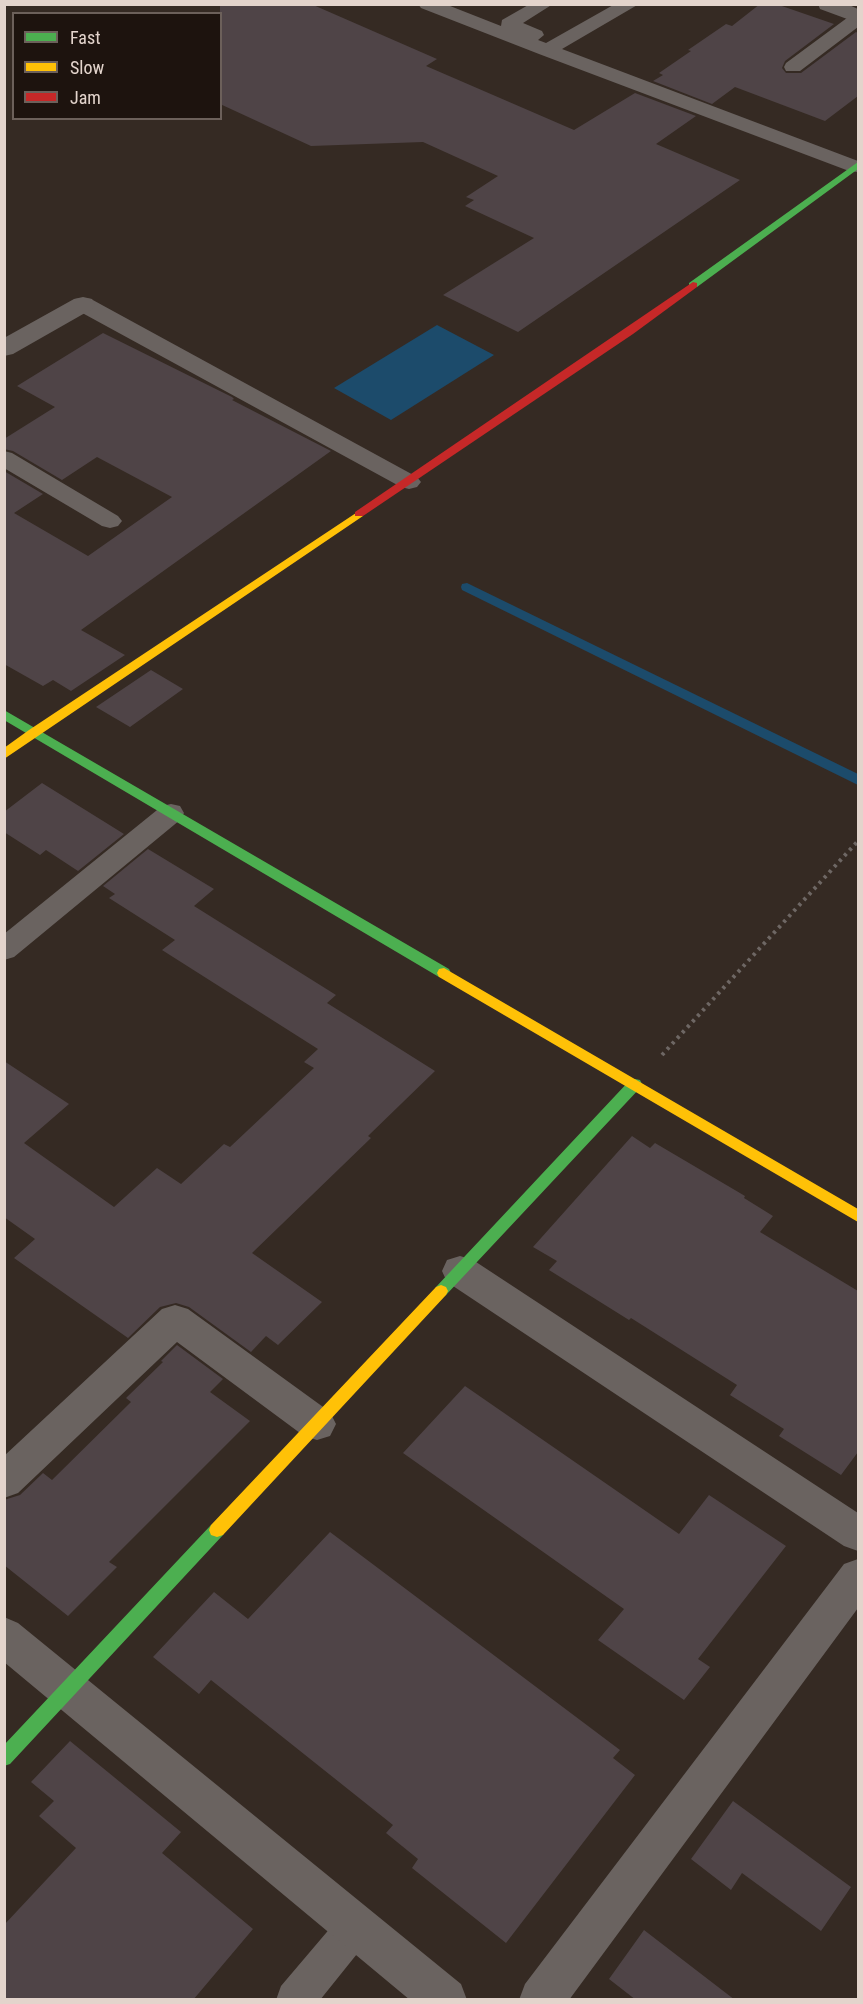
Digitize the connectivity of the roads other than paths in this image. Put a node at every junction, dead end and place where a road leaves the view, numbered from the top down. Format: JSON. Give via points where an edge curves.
{"nodes":[{"id":1,"x":427,"y":4,"type":"edge"},
{"id":2,"x":544,"y":4,"type":"edge"},
{"id":3,"x":630,"y":4,"type":"edge"},
{"id":4,"x":828,"y":4,"type":"edge"},
{"id":5,"x":858,"y":18,"type":"edge"},
{"id":6,"x":551,"y":47,"type":"junction"},
{"id":7,"x":793,"y":67,"type":"dead end"},
{"id":8,"x":857,"y":166,"type":"edge"},
{"id":9,"x":83,"y":304,"type":"joint"},
{"id":10,"x":4,"y":349,"type":"edge"},
{"id":11,"x":4,"y":458,"type":"edge"},
{"id":12,"x":409,"y":482,"type":"junction"},
{"id":13,"x":110,"y":521,"type":"dead end"},
{"id":14,"x":4,"y":714,"type":"edge"},
{"id":15,"x":33,"y":733,"type":"junction"},
{"id":16,"x":4,"y":755,"type":"edge"},
{"id":17,"x":171,"y":813,"type":"junction"},
{"id":18,"x":4,"y":950,"type":"edge"},
{"id":19,"x":635,"y":1084,"type":"junction"},
{"id":20,"x":858,"y":1216,"type":"edge"},
{"id":21,"x":460,"y":1271,"type":"junction"},
{"id":22,"x":317,"y":1424,"type":"junction"},
{"id":23,"x":4,"y":1481,"type":"edge"},
{"id":24,"x":858,"y":1534,"type":"edge"},
{"id":25,"x":858,"y":1577,"type":"edge"},
{"id":26,"x":4,"y":1636,"type":"edge"},
{"id":27,"x":68,"y":1689,"type":"junction"},
{"id":28,"x":4,"y":1758,"type":"edge"},
{"id":29,"x":356,"y":1926,"type":"junction"},
{"id":30,"x":295,"y":2000,"type":"edge"},
{"id":31,"x":445,"y":2000,"type":"edge"},
{"id":32,"x":541,"y":2000,"type":"edge"}],
"edges":[{"from":1,"to":6,"type":"lane"},
{"from":2,"to":6,"type":"lane","via":[[509,24]]},
{"from":3,"to":6,"type":"lane"},
{"from":4,"to":5,"type":"street"},
{"from":5,"to":7,"type":"lane"},
{"from":6,"to":8,"type":"lane"},
{"from":8,"to":12,"type":"street","via":[[629,332]]},
{"from":9,"to":10,"type":"street"},
{"from":9,"to":12,"type":"lane"},
{"from":11,"to":13,"type":"lane"},
{"from":12,"to":15,"type":"street"},
{"from":14,"to":15,"type":"street"},
{"from":15,"to":16,"type":"street"},
{"from":15,"to":17,"type":"street"},
{"from":17,"to":18,"type":"lane"},
{"from":17,"to":19,"type":"street"},
{"from":19,"to":20,"type":"street"},
{"from":19,"to":21,"type":"street"},
{"from":21,"to":22,"type":"street"},
{"from":21,"to":24,"type":"street"},
{"from":22,"to":23,"type":"street","via":[[175,1320]]},
{"from":22,"to":27,"type":"street"},
{"from":25,"to":32,"type":"street"},
{"from":26,"to":27,"type":"street"},
{"from":27,"to":28,"type":"street"},
{"from":27,"to":29,"type":"street"},
{"from":29,"to":30,"type":"lane"},
{"from":29,"to":31,"type":"street"}]}
